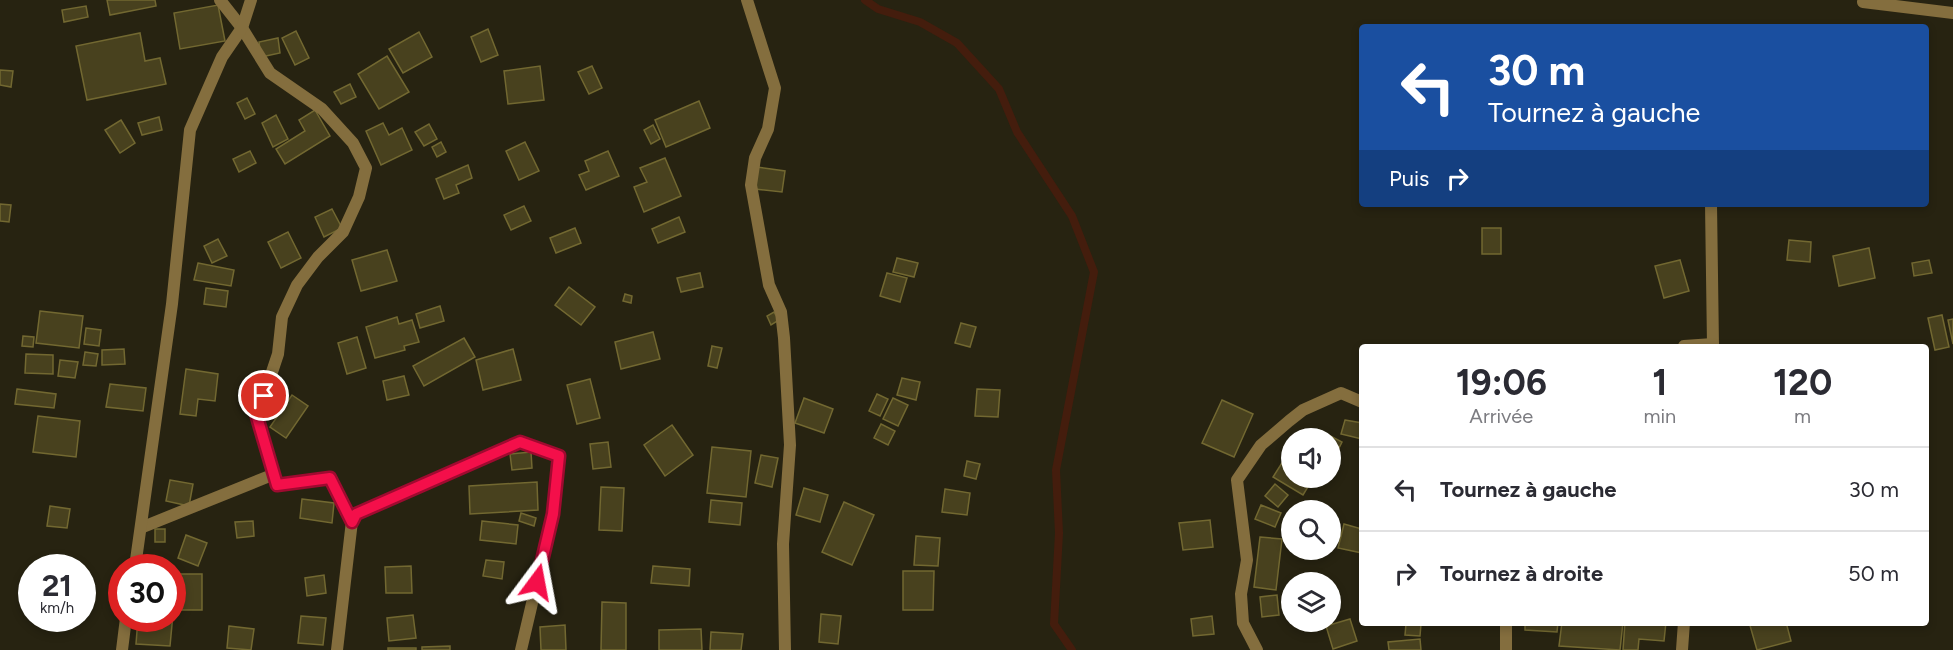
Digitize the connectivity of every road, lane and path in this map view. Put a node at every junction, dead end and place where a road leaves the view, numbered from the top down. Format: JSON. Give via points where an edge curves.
{"nodes":[{"id":1,"x":220,"y":0,"type":"edge"},
{"id":2,"x":250,"y":0,"type":"edge"},
{"id":3,"x":747,"y":0,"type":"edge"},
{"id":4,"x":1863,"y":2,"type":"dead end"},
{"id":5,"x":1953,"y":13,"type":"edge"},
{"id":6,"x":242,"y":28,"type":"junction"},
{"id":7,"x":1711,"y":207,"type":"edge"},
{"id":8,"x":1713,"y":344,"type":"edge"},
{"id":9,"x":1359,"y":401,"type":"edge"},
{"id":10,"x":272,"y":475,"type":"junction"},
{"id":11,"x":352,"y":522,"type":"junction"},
{"id":12,"x":143,"y":527,"type":"junction"},
{"id":13,"x":138,"y":554,"type":"edge"},
{"id":14,"x":1506,"y":626,"type":"edge"},
{"id":15,"x":1684,"y":626,"type":"edge"},
{"id":16,"x":124,"y":632,"type":"edge"},
{"id":17,"x":122,"y":650,"type":"edge"},
{"id":18,"x":337,"y":650,"type":"edge"},
{"id":19,"x":521,"y":650,"type":"edge"},
{"id":20,"x":785,"y":650,"type":"edge"},
{"id":21,"x":1257,"y":650,"type":"edge"},
{"id":22,"x":1506,"y":650,"type":"edge"},
{"id":23,"x":1682,"y":650,"type":"edge"}],
"edges":[{"from":1,"to":6,"type":"street"},
{"from":2,"to":6,"type":"street"},
{"from":3,"to":20,"type":"street","via":[[775,88],[768,129],[755,158],[751,185],[769,285],[781,312],[784,338],[790,445],[783,544]]},
{"from":4,"to":5,"type":"street"},
{"from":6,"to":10,"type":"street","via":[[270,73],[322,109],[352,142],[366,168],[359,197],[343,232],[297,285],[282,317],[278,354],[257,417]]},
{"from":6,"to":12,"type":"street","via":[[222,57],[190,130]]},
{"from":7,"to":8,"type":"street"},
{"from":9,"to":21,"type":"street","via":[[1341,393],[1303,410],[1261,445],[1237,480],[1247,560],[1241,594],[1243,623]]},
{"from":10,"to":11,"type":"street","via":[[277,485],[330,478]]},
{"from":10,"to":12,"type":"street"},
{"from":11,"to":18,"type":"street"},
{"from":11,"to":19,"type":"street","via":[[356,514],[520,442],[559,456],[553,514]]},
{"from":12,"to":13,"type":"street"},
{"from":14,"to":22,"type":"street"},
{"from":15,"to":23,"type":"street"},
{"from":16,"to":17,"type":"street"}]}
